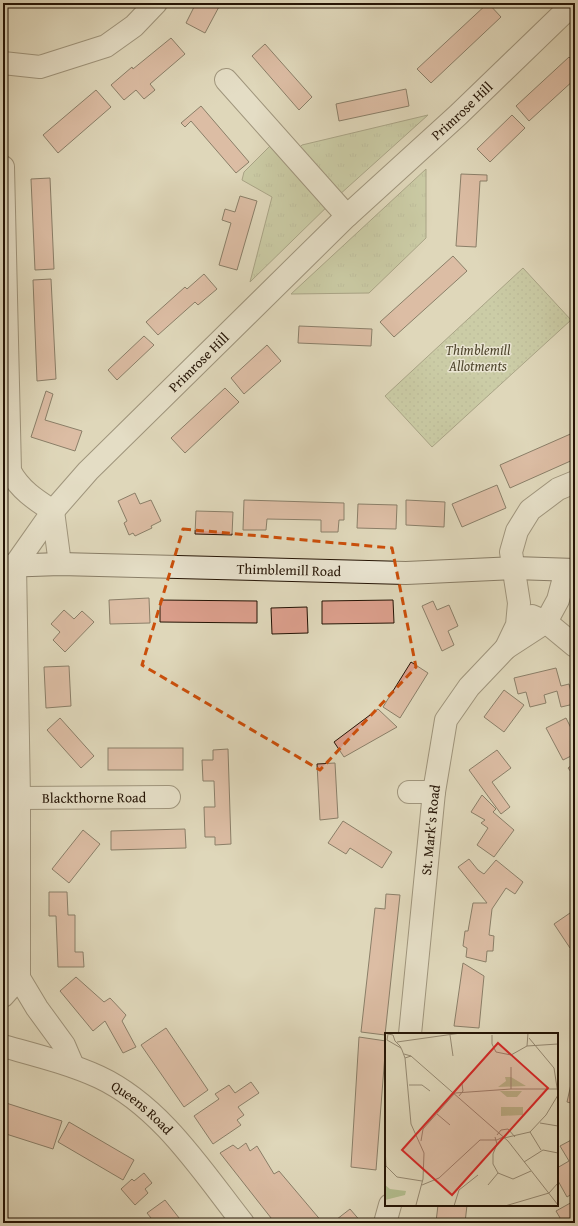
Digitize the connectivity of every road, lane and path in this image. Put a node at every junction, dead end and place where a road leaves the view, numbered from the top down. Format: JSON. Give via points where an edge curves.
{"nodes":[{"id":1,"x":156,"y":3,"type":"edge"},
{"id":2,"x":574,"y":3,"type":"edge"},
{"id":3,"x":3,"y":62,"type":"edge"},
{"id":4,"x":226,"y":80,"type":"dead end"},
{"id":5,"x":3,"y":167,"type":"edge"},
{"id":6,"x":347,"y":216,"type":"junction"},
{"id":7,"x":575,"y":482,"type":"edge"},
{"id":8,"x":53,"y":511,"type":"junction"},
{"id":9,"x":60,"y":564,"type":"junction"},
{"id":10,"x":9,"y":566,"type":"edge"},
{"id":11,"x":514,"y":568,"type":"junction"},
{"id":12,"x":570,"y":570,"type":"edge"},
{"id":13,"x":518,"y":611,"type":"junction"},
{"id":14,"x":546,"y":622,"type":"junction"},
{"id":15,"x":575,"y":646,"type":"edge"},
{"id":16,"x":506,"y":648,"type":"junction"},
{"id":17,"x":409,"y":792,"type":"dead end"},
{"id":18,"x":434,"y":792,"type":"junction"},
{"id":19,"x":169,"y":797,"type":"dead end"},
{"id":20,"x":19,"y":798,"type":"junction"},
{"id":21,"x":19,"y":978,"type":"junction"},
{"id":22,"x":3,"y":996,"type":"edge"},
{"id":23,"x":410,"y":1033,"type":"edge"},
{"id":24,"x":3,"y":1046,"type":"edge"},
{"id":25,"x":73,"y":1066,"type":"junction"},
{"id":26,"x":390,"y":1206,"type":"edge"},
{"id":27,"x":243,"y":1223,"type":"edge"},
{"id":28,"x":385,"y":1223,"type":"edge"}],
"edges":[{"from":1,"to":3,"type":"street","via":[[134,26],[106,46],[40,67]]},
{"from":2,"to":6,"type":"street","name":"Primrose Hill","via":[[458,115]]},
{"from":4,"to":6,"type":"street"},
{"from":5,"to":8,"type":"street","via":[[10,471],[17,483],[30,496]]},
{"from":6,"to":8,"type":"street","name":"Primrose Hill","via":[[88,471]]},
{"from":7,"to":11,"type":"street","name":"St. Mark's Road","via":[[558,489],[530,510],[517,531],[510,552]]},
{"from":8,"to":9,"type":"street"},
{"from":8,"to":10,"type":"street"},
{"from":9,"to":10,"type":"street","name":"Thimblemill Road"},
{"from":9,"to":11,"type":"street","name":"Thimblemill Road","via":[[406,573]]},
{"from":10,"to":20,"type":"street"},
{"from":11,"to":12,"type":"street","name":"Thimblemill Road"},
{"from":11,"to":13,"type":"street","name":"St. Mark's Road"},
{"from":12,"to":14,"type":"street","name":"St. Mark's Road"},
{"from":13,"to":14,"type":"street"},
{"from":13,"to":16,"type":"street","name":"St. Mark's Road","via":[[517,625]]},
{"from":14,"to":15,"type":"street"},
{"from":14,"to":16,"type":"street","name":"St. Mark's Road"},
{"from":16,"to":18,"type":"street","name":"St. Mark's Road","via":[[469,687],[446,720]]},
{"from":17,"to":18,"type":"street"},
{"from":18,"to":23,"type":"street","name":"St. Mark's Road"},
{"from":19,"to":20,"type":"street","name":"Blackthorne Road"},
{"from":20,"to":21,"type":"street"},
{"from":21,"to":22,"type":"street"},
{"from":21,"to":25,"type":"street","via":[[64,1045]]},
{"from":24,"to":25,"type":"street","name":"Queens Road"},
{"from":25,"to":27,"type":"street","name":"Queens Road","via":[[130,1095],[157,1119]]},
{"from":26,"to":28,"type":"street"}]}
